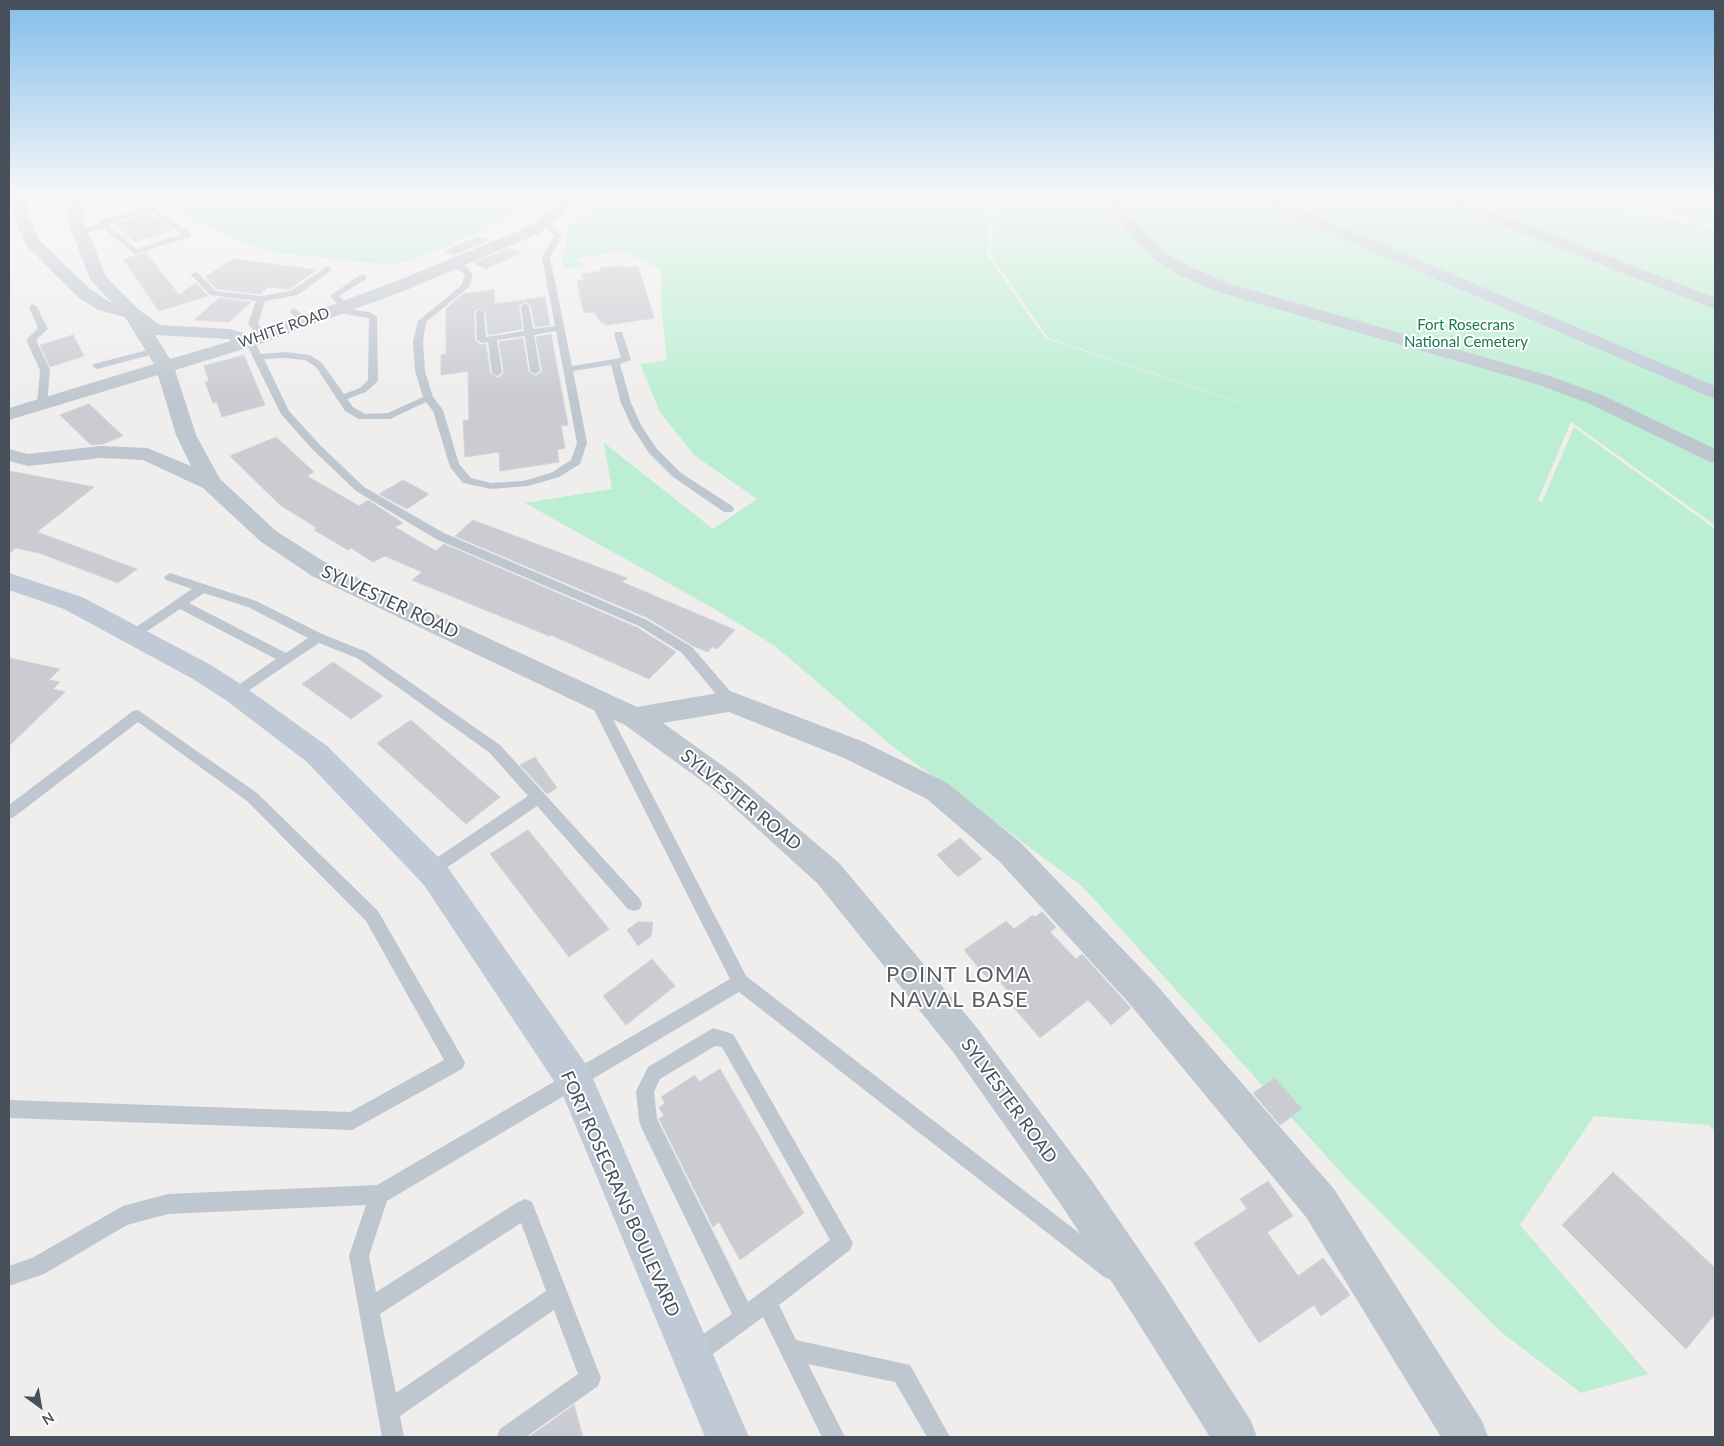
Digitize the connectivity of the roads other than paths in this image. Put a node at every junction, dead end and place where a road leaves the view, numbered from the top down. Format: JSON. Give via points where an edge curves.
{"nodes":[{"id":1,"x":56,"y":265,"type":"edge"},
{"id":2,"x":93,"y":265,"type":"edge"},
{"id":3,"x":453,"y":265,"type":"edge"},
{"id":4,"x":455,"y":265,"type":"edge"},
{"id":5,"x":548,"y":265,"type":"edge"},
{"id":6,"x":1174,"y":265,"type":"edge"},
{"id":7,"x":1417,"y":265,"type":"edge"},
{"id":8,"x":1617,"y":265,"type":"edge"},
{"id":9,"x":328,"y":269,"type":"dead end"},
{"id":10,"x":194,"y":274,"type":"dead end"},
{"id":11,"x":362,"y":277,"type":"dead end"},
{"id":12,"x":261,"y":299,"type":"junction"},
{"id":13,"x":1715,"y":304,"type":"edge"},
{"id":14,"x":525,"y":306,"type":"dead end"},
{"id":15,"x":33,"y":308,"type":"dead end"},
{"id":16,"x":341,"y":308,"type":"junction"},
{"id":17,"x":480,"y":312,"type":"dead end"},
{"id":18,"x":132,"y":313,"type":"junction"},
{"id":19,"x":561,"y":328,"type":"junction"},
{"id":20,"x":528,"y":332,"type":"junction"},
{"id":21,"x":619,"y":334,"type":"dead end"},
{"id":22,"x":492,"y":338,"type":"junction"},
{"id":23,"x":257,"y":344,"type":"junction"},
{"id":24,"x":160,"y":359,"type":"junction"},
{"id":25,"x":615,"y":362,"type":"junction"},
{"id":26,"x":97,"y":366,"type":"dead end"},
{"id":27,"x":568,"y":369,"type":"junction"},
{"id":28,"x":535,"y":371,"type":"dead end"},
{"id":29,"x":496,"y":373,"type":"dead end"},
{"id":30,"x":1715,"y":393,"type":"edge"},
{"id":31,"x":341,"y":398,"type":"junction"},
{"id":32,"x":428,"y":398,"type":"junction"},
{"id":33,"x":42,"y":404,"type":"junction"},
{"id":34,"x":9,"y":414,"type":"edge"},
{"id":35,"x":9,"y":455,"type":"edge"},
{"id":36,"x":1715,"y":458,"type":"edge"},
{"id":37,"x":211,"y":483,"type":"junction"},
{"id":38,"x":728,"y":509,"type":"dead end"},
{"id":39,"x":170,"y":577,"type":"dead end"},
{"id":40,"x":9,"y":581,"type":"edge"},
{"id":41,"x":202,"y":588,"type":"junction"},
{"id":42,"x":179,"y":603,"type":"junction"},
{"id":43,"x":133,"y":635,"type":"junction"},
{"id":44,"x":318,"y":637,"type":"junction"},
{"id":45,"x":287,"y":659,"type":"junction"},
{"id":46,"x":236,"y":694,"type":"junction"},
{"id":47,"x":595,"y":698,"type":"junction"},
{"id":48,"x":730,"y":701,"type":"junction"},
{"id":49,"x":635,"y":718,"type":"junction"},
{"id":50,"x":538,"y":797,"type":"junction"},
{"id":51,"x":9,"y":812,"type":"edge"},
{"id":52,"x":430,"y":870,"type":"junction"},
{"id":53,"x":634,"y":904,"type":"dead end"},
{"id":54,"x":740,"y":982,"type":"junction"},
{"id":55,"x":575,"y":1080,"type":"junction"},
{"id":56,"x":9,"y":1110,"type":"edge"},
{"id":57,"x":379,"y":1195,"type":"junction"},
{"id":58,"x":9,"y":1276,"type":"edge"},
{"id":59,"x":558,"y":1295,"type":"junction"},
{"id":60,"x":1147,"y":1298,"type":"junction"},
{"id":61,"x":766,"y":1302,"type":"junction"},
{"id":62,"x":369,"y":1309,"type":"junction"},
{"id":63,"x":745,"y":1318,"type":"junction"},
{"id":64,"x":790,"y":1349,"type":"junction"},
{"id":65,"x":691,"y":1357,"type":"junction"},
{"id":66,"x":388,"y":1411,"type":"junction"},
{"id":67,"x":393,"y":1437,"type":"edge"},
{"id":68,"x":508,"y":1437,"type":"edge"},
{"id":69,"x":726,"y":1437,"type":"edge"},
{"id":70,"x":834,"y":1437,"type":"edge"},
{"id":71,"x":939,"y":1437,"type":"edge"},
{"id":72,"x":1235,"y":1437,"type":"edge"},
{"id":73,"x":1466,"y":1437,"type":"edge"}],
"edges":[{"from":1,"to":18,"type":"street","via":[[104,306]]},
{"from":2,"to":18,"type":"street","name":"SYLVESTER ROAD","via":[[98,279]]},
{"from":3,"to":16,"type":"street","name":"WHITE ROAD"},
{"from":4,"to":32,"type":"lane","via":[[469,276],[465,288],[422,321],[418,341]]},
{"from":5,"to":19,"type":"lane"},
{"from":6,"to":36,"type":"street","via":[[1221,288],[1543,380],[1595,399]]},
{"from":7,"to":30,"type":"street"},
{"from":8,"to":13,"type":"street"},
{"from":9,"to":12,"type":"lane","via":[[294,293]]},
{"from":10,"to":12,"type":"lane","via":[[213,293]]},
{"from":11,"to":16,"type":"lane","via":[[334,296]]},
{"from":12,"to":23,"type":"lane","via":[[253,324]]},
{"from":14,"to":20,"type":"lane"},
{"from":15,"to":33,"type":"lane","via":[[43,329],[31,340],[45,370]]},
{"from":16,"to":23,"type":"street","name":"WHITE ROAD","via":[[299,316]]},
{"from":16,"to":31,"type":"lane","via":[[373,317],[374,323],[373,381],[363,390]]},
{"from":17,"to":22,"type":"lane","via":[[482,340]]},
{"from":18,"to":23,"type":"street","name":"SYLVESTER ROAD","via":[[155,330],[230,334]]},
{"from":18,"to":24,"type":"street","name":"SYLVESTER ROAD"},
{"from":19,"to":20,"type":"lane"},
{"from":19,"to":27,"type":"lane"},
{"from":20,"to":22,"type":"lane"},
{"from":20,"to":28,"type":"lane"},
{"from":21,"to":25,"type":"lane","via":[[626,360]]},
{"from":22,"to":29,"type":"lane"},
{"from":23,"to":24,"type":"street","name":"WHITE ROAD"},
{"from":23,"to":31,"type":"lane","via":[[286,355],[307,357],[319,365]]},
{"from":23,"to":48,"type":"lane","via":[[285,412],[360,489],[440,536],[643,622],[688,650]]},
{"from":24,"to":26,"type":"lane"},
{"from":24,"to":33,"type":"street","name":"WHITE ROAD"},
{"from":24,"to":37,"type":"street","name":"SYLVESTER ROAD","via":[[186,435]]},
{"from":25,"to":27,"type":"lane"},
{"from":25,"to":38,"type":"lane","via":[[626,403],[653,451],[677,475]]},
{"from":27,"to":32,"type":"lane","via":[[582,443],[576,462],[554,475],[524,484],[491,486],[466,481],[454,465],[438,410]]},
{"from":31,"to":32,"type":"lane","via":[[349,409],[363,417],[390,416]]},
{"from":33,"to":34,"type":"street","name":"WHITE ROAD"},
{"from":35,"to":37,"type":"street","via":[[28,460],[101,452],[147,454]]},
{"from":37,"to":47,"type":"street","name":"SYLVESTER ROAD","via":[[268,536],[320,570]]},
{"from":39,"to":41,"type":"lane"},
{"from":40,"to":43,"type":"street","name":"FORT ROSECRANS BOULEVARD","via":[[72,602]]},
{"from":41,"to":42,"type":"lane"},
{"from":41,"to":44,"type":"lane","via":[[252,604]]},
{"from":42,"to":43,"type":"lane"},
{"from":42,"to":45,"type":"lane"},
{"from":43,"to":46,"type":"street","name":"FORT ROSECRANS BOULEVARD"},
{"from":44,"to":45,"type":"lane"},
{"from":44,"to":50,"type":"lane","via":[[362,655],[495,749]]},
{"from":45,"to":46,"type":"lane"},
{"from":46,"to":52,"type":"street","name":"FORT ROSECRANS BOULEVARD","via":[[317,754]]},
{"from":47,"to":49,"type":"street","name":"SYLVESTER ROAD"},
{"from":47,"to":54,"type":"lane"},
{"from":48,"to":49,"type":"street"},
{"from":48,"to":73,"type":"street","via":[[854,750],[936,791],[1010,852],[1141,992],[1320,1203]]},
{"from":49,"to":60,"type":"street","name":"SYLVESTER ROAD","via":[[727,784],[829,874],[965,1040],[1078,1195]]},
{"from":50,"to":52,"type":"lane"},
{"from":50,"to":53,"type":"lane"},
{"from":51,"to":56,"type":"lane","via":[[138,715],[252,796],[372,916],[456,1063],[352,1121]]},
{"from":52,"to":55,"type":"street","name":"FORT ROSECRANS BOULEVARD"},
{"from":54,"to":55,"type":"lane"},
{"from":54,"to":60,"type":"lane"},
{"from":55,"to":57,"type":"lane"},
{"from":55,"to":65,"type":"street","name":"FORT ROSECRANS BOULEVARD"},
{"from":57,"to":58,"type":"lane","via":[[168,1204],[123,1216],[37,1267]]},
{"from":57,"to":62,"type":"lane","via":[[359,1256]]},
{"from":59,"to":62,"type":"lane","via":[[525,1210]]},
{"from":59,"to":66,"type":"lane"},
{"from":59,"to":68,"type":"lane","via":[[590,1378]]},
{"from":60,"to":72,"type":"street","name":"SYLVESTER ROAD"},
{"from":61,"to":63,"type":"lane"},
{"from":61,"to":63,"type":"lane","via":[[843,1243],[727,1040],[713,1037],[654,1073],[645,1091],[648,1120]]},
{"from":61,"to":64,"type":"lane"},
{"from":62,"to":66,"type":"lane"},
{"from":63,"to":65,"type":"lane"},
{"from":64,"to":70,"type":"lane"},
{"from":64,"to":71,"type":"lane","via":[[902,1373]]},
{"from":65,"to":69,"type":"street","name":"FORT ROSECRANS BOULEVARD"},
{"from":66,"to":67,"type":"lane"}]}
